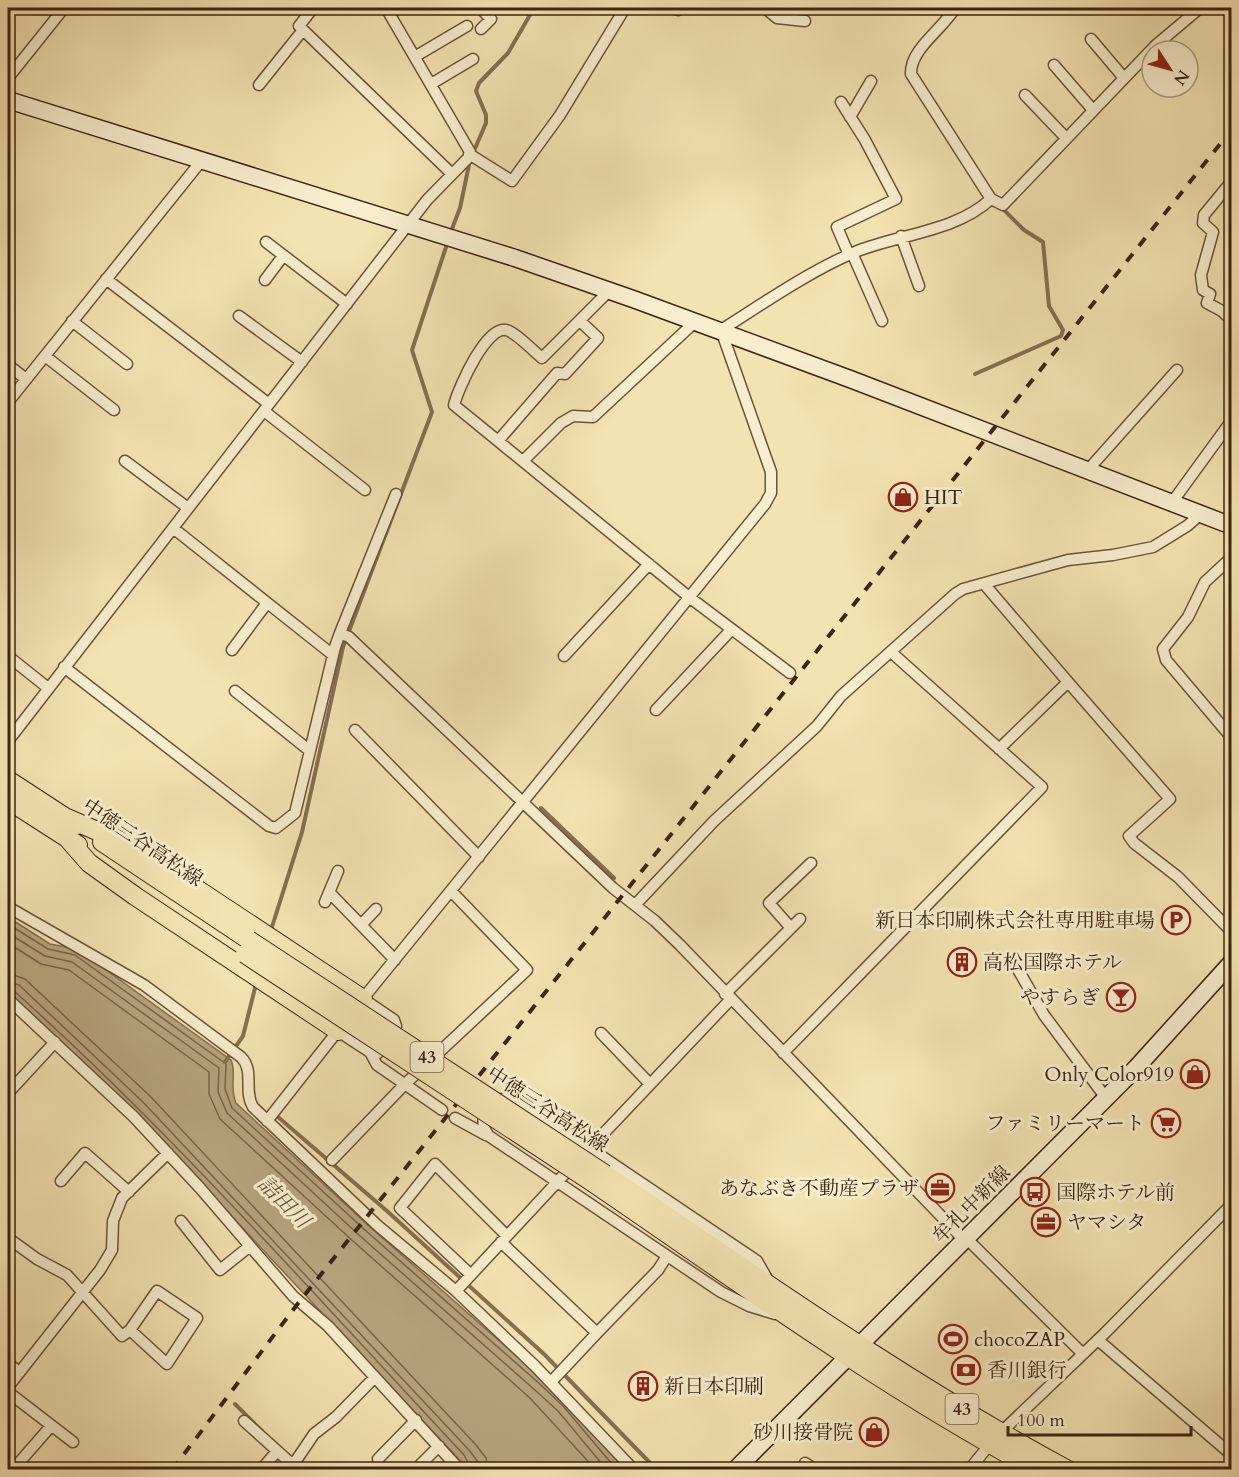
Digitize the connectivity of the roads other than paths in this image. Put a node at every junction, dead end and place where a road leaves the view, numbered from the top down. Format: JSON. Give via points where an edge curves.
{"nodes":[{"id":1,"x":64,"y":8,"type":"edge"},
{"id":2,"x":313,"y":8,"type":"edge"},
{"id":3,"x":386,"y":8,"type":"edge"},
{"id":4,"x":480,"y":8,"type":"edge"},
{"id":5,"x":625,"y":8,"type":"edge"},
{"id":6,"x":765,"y":8,"type":"edge"},
{"id":7,"x":955,"y":8,"type":"edge"},
{"id":8,"x":1200,"y":8,"type":"edge"},
{"id":9,"x":805,"y":21,"type":"dead end"},
{"id":10,"x":467,"y":26,"type":"dead end"},
{"id":11,"x":481,"y":29,"type":"dead end"},
{"id":12,"x":303,"y":30,"type":"junction"},
{"id":13,"x":1091,"y":39,"type":"dead end"},
{"id":14,"x":416,"y":56,"type":"junction"},
{"id":15,"x":473,"y":59,"type":"dead end"},
{"id":16,"x":1054,"y":65,"type":"dead end"},
{"id":17,"x":8,"y":78,"type":"edge"},
{"id":18,"x":1124,"y":78,"type":"junction"},
{"id":19,"x":871,"y":81,"type":"dead end"},
{"id":20,"x":431,"y":84,"type":"junction"},
{"id":21,"x":259,"y":85,"type":"dead end"},
{"id":22,"x":1025,"y":95,"type":"dead end"},
{"id":23,"x":8,"y":100,"type":"edge"},
{"id":24,"x":841,"y":102,"type":"dead end"},
{"id":25,"x":1093,"y":110,"type":"junction"},
{"id":26,"x":850,"y":117,"type":"junction"},
{"id":27,"x":1066,"y":138,"type":"junction"},
{"id":28,"x":469,"y":154,"type":"junction"},
{"id":29,"x":202,"y":160,"type":"junction"},
{"id":30,"x":452,"y":174,"type":"junction"},
{"id":31,"x":1232,"y":181,"type":"edge"},
{"id":32,"x":991,"y":199,"type":"junction"},
{"id":33,"x":408,"y":225,"type":"junction"},
{"id":34,"x":901,"y":236,"type":"junction"},
{"id":35,"x":266,"y":242,"type":"dead end"},
{"id":36,"x":851,"y":254,"type":"junction"},
{"id":37,"x":284,"y":256,"type":"junction"},
{"id":38,"x":106,"y":279,"type":"junction"},
{"id":39,"x":265,"y":279,"type":"dead end"},
{"id":40,"x":919,"y":286,"type":"dead end"},
{"id":41,"x":609,"y":291,"type":"junction"},
{"id":42,"x":347,"y":304,"type":"junction"},
{"id":43,"x":239,"y":316,"type":"dead end"},
{"id":44,"x":72,"y":321,"type":"junction"},
{"id":45,"x":580,"y":321,"type":"junction"},
{"id":46,"x":696,"y":321,"type":"junction"},
{"id":47,"x":882,"y":321,"type":"dead end"},
{"id":48,"x":1232,"y":321,"type":"edge"},
{"id":49,"x":721,"y":330,"type":"junction"},
{"id":50,"x":45,"y":356,"type":"junction"},
{"id":51,"x":542,"y":358,"type":"junction"},
{"id":52,"x":302,"y":362,"type":"junction"},
{"id":53,"x":127,"y":364,"type":"dead end"},
{"id":54,"x":8,"y":365,"type":"edge"},
{"id":55,"x":1177,"y":370,"type":"dead end"},
{"id":56,"x":557,"y":373,"type":"junction"},
{"id":57,"x":26,"y":379,"type":"junction"},
{"id":58,"x":8,"y":402,"type":"edge"},
{"id":59,"x":266,"y":408,"type":"junction"},
{"id":60,"x":114,"y":410,"type":"dead end"},
{"id":61,"x":1232,"y":420,"type":"edge"},
{"id":62,"x":498,"y":441,"type":"junction"},
{"id":63,"x":125,"y":460,"type":"dead end"},
{"id":64,"x":523,"y":462,"type":"junction"},
{"id":65,"x":1087,"y":471,"type":"junction"},
{"id":66,"x":365,"y":490,"type":"dead end"},
{"id":67,"x":396,"y":494,"type":"dead end"},
{"id":68,"x":1173,"y":501,"type":"junction"},
{"id":69,"x":188,"y":508,"type":"junction"},
{"id":70,"x":1202,"y":513,"type":"junction"},
{"id":71,"x":1232,"y":526,"type":"edge"},
{"id":72,"x":173,"y":528,"type":"junction"},
{"id":73,"x":1232,"y":557,"type":"edge"},
{"id":74,"x":649,"y":564,"type":"junction"},
{"id":75,"x":986,"y":585,"type":"junction"},
{"id":76,"x":689,"y":597,"type":"junction"},
{"id":77,"x":267,"y":603,"type":"junction"},
{"id":78,"x":731,"y":630,"type":"junction"},
{"id":79,"x":340,"y":633,"type":"junction"},
{"id":80,"x":232,"y":650,"type":"dead end"},
{"id":81,"x":891,"y":652,"type":"junction"},
{"id":82,"x":333,"y":655,"type":"junction"},
{"id":83,"x":8,"y":656,"type":"edge"},
{"id":84,"x":564,"y":656,"type":"dead end"},
{"id":85,"x":64,"y":667,"type":"junction"},
{"id":86,"x":790,"y":673,"type":"dead end"},
{"id":87,"x":1068,"y":682,"type":"junction"},
{"id":88,"x":48,"y":688,"type":"junction"},
{"id":89,"x":235,"y":691,"type":"dead end"},
{"id":90,"x":656,"y":710,"type":"dead end"},
{"id":91,"x":354,"y":730,"type":"dead end"},
{"id":92,"x":1232,"y":738,"type":"edge"},
{"id":93,"x":8,"y":741,"type":"edge"},
{"id":94,"x":999,"y":749,"type":"junction"},
{"id":95,"x":310,"y":751,"type":"junction"},
{"id":96,"x":8,"y":780,"type":"edge"},
{"id":97,"x":8,"y":800,"type":"edge"},
{"id":98,"x":522,"y":803,"type":"junction"},
{"id":99,"x":67,"y":818,"type":"junction"},
{"id":100,"x":68,"y":839,"type":"junction"},
{"id":101,"x":479,"y":857,"type":"junction"},
{"id":102,"x":811,"y":863,"type":"dead end"},
{"id":103,"x":338,"y":871,"type":"dead end"},
{"id":104,"x":452,"y":892,"type":"junction"},
{"id":105,"x":635,"y":904,"type":"junction"},
{"id":106,"x":8,"y":907,"type":"edge"},
{"id":107,"x":376,"y":909,"type":"dead end"},
{"id":108,"x":800,"y":919,"type":"dead end"},
{"id":109,"x":361,"y":925,"type":"junction"},
{"id":110,"x":791,"y":928,"type":"junction"},
{"id":111,"x":1232,"y":932,"type":"edge"},
{"id":112,"x":247,"y":947,"type":"junction"},
{"id":113,"x":396,"y":960,"type":"junction"},
{"id":114,"x":1232,"y":962,"type":"edge"},
{"id":115,"x":1016,"y":966,"type":"dead end"},
{"id":116,"x":728,"y":997,"type":"junction"},
{"id":117,"x":363,"y":999,"type":"junction"},
{"id":118,"x":8,"y":1002,"type":"edge"},
{"id":119,"x":338,"y":1031,"type":"junction"},
{"id":120,"x":601,"y":1033,"type":"dead end"},
{"id":121,"x":55,"y":1042,"type":"junction"},
{"id":122,"x":370,"y":1052,"type":"junction"},
{"id":123,"x":783,"y":1053,"type":"junction"},
{"id":124,"x":650,"y":1084,"type":"junction"},
{"id":125,"x":404,"y":1085,"type":"junction"},
{"id":126,"x":8,"y":1093,"type":"edge"},
{"id":127,"x":1106,"y":1098,"type":"junction"},
{"id":128,"x":442,"y":1110,"type":"dead end"},
{"id":129,"x":455,"y":1118,"type":"dead end"},
{"id":130,"x":267,"y":1121,"type":"junction"},
{"id":131,"x":489,"y":1136,"type":"junction"},
{"id":132,"x":590,"y":1148,"type":"junction"},
{"id":133,"x":168,"y":1153,"type":"junction"},
{"id":134,"x":332,"y":1160,"type":"dead end"},
{"id":135,"x":600,"y":1179,"type":"junction"},
{"id":136,"x":61,"y":1181,"type":"dead end"},
{"id":137,"x":557,"y":1183,"type":"junction"},
{"id":138,"x":129,"y":1192,"type":"junction"},
{"id":139,"x":1232,"y":1204,"type":"edge"},
{"id":140,"x":181,"y":1221,"type":"dead end"},
{"id":141,"x":8,"y":1238,"type":"edge"},
{"id":142,"x":504,"y":1239,"type":"junction"},
{"id":143,"x":966,"y":1240,"type":"junction"},
{"id":144,"x":250,"y":1246,"type":"junction"},
{"id":145,"x":667,"y":1256,"type":"junction"},
{"id":146,"x":471,"y":1275,"type":"junction"},
{"id":147,"x":772,"y":1287,"type":"junction"},
{"id":148,"x":82,"y":1291,"type":"junction"},
{"id":149,"x":456,"y":1291,"type":"junction"},
{"id":150,"x":792,"y":1319,"type":"junction"},
{"id":151,"x":130,"y":1330,"type":"junction"},
{"id":152,"x":597,"y":1334,"type":"junction"},
{"id":153,"x":1098,"y":1340,"type":"junction"},
{"id":154,"x":854,"y":1350,"type":"junction"},
{"id":155,"x":1083,"y":1354,"type":"junction"},
{"id":156,"x":8,"y":1363,"type":"edge"},
{"id":157,"x":19,"y":1372,"type":"junction"},
{"id":158,"x":375,"y":1377,"type":"junction"},
{"id":159,"x":551,"y":1382,"type":"junction"},
{"id":160,"x":8,"y":1387,"type":"edge"},
{"id":161,"x":8,"y":1392,"type":"edge"},
{"id":162,"x":416,"y":1420,"type":"junction"},
{"id":163,"x":244,"y":1421,"type":"dead end"},
{"id":164,"x":51,"y":1426,"type":"junction"},
{"id":165,"x":995,"y":1439,"type":"junction"},
{"id":166,"x":73,"y":1442,"type":"dead end"},
{"id":167,"x":439,"y":1446,"type":"junction"},
{"id":168,"x":277,"y":1451,"type":"junction"},
{"id":169,"x":1232,"y":1455,"type":"edge"},
{"id":170,"x":378,"y":1459,"type":"dead end"},
{"id":171,"x":806,"y":1463,"type":"dead end"},
{"id":172,"x":17,"y":1465,"type":"dead end"},
{"id":173,"x":972,"y":1466,"type":"edge"},
{"id":174,"x":261,"y":1470,"type":"edge"},
{"id":175,"x":415,"y":1470,"type":"edge"},
{"id":176,"x":460,"y":1470,"type":"edge"},
{"id":177,"x":634,"y":1470,"type":"edge"},
{"id":178,"x":735,"y":1470,"type":"edge"},
{"id":179,"x":816,"y":1470,"type":"edge"},
{"id":180,"x":986,"y":1470,"type":"edge"},
{"id":181,"x":1037,"y":1470,"type":"edge"},
{"id":182,"x":1068,"y":1470,"type":"edge"}],
"edges":[{"from":1,"to":17,"type":"street"},
{"from":2,"to":12,"type":"street","via":[[299,26]]},
{"from":3,"to":14,"type":"street"},
{"from":4,"to":11,"type":"street","via":[[491,19]]},
{"from":5,"to":28,"type":"street","via":[[560,116],[512,181]]},
{"from":6,"to":9,"type":"street","via":[[777,18]]},
{"from":7,"to":32,"type":"street","via":[[916,55],[910,66],[911,74]]},
{"from":8,"to":18,"type":"street"},
{"from":10,"to":14,"type":"street"},
{"from":12,"to":21,"type":"street"},
{"from":12,"to":30,"type":"street"},
{"from":13,"to":18,"type":"street"},
{"from":14,"to":20,"type":"street"},
{"from":15,"to":20,"type":"street"},
{"from":16,"to":25,"type":"street"},
{"from":18,"to":25,"type":"street"},
{"from":19,"to":26,"type":"street"},
{"from":20,"to":28,"type":"street"},
{"from":22,"to":27,"type":"street"},
{"from":23,"to":29,"type":"street"},
{"from":24,"to":26,"type":"street"},
{"from":25,"to":27,"type":"street"},
{"from":26,"to":36,"type":"street","via":[[896,199],[837,226]]},
{"from":27,"to":32,"type":"street","via":[[1003,205]]},
{"from":28,"to":30,"type":"street"},
{"from":29,"to":33,"type":"street"},
{"from":29,"to":38,"type":"street"},
{"from":30,"to":33,"type":"street"},
{"from":31,"to":48,"type":"street","via":[[1204,215],[1203,223],[1213,232],[1201,275],[1203,290],[1210,294],[1207,303]]},
{"from":32,"to":34,"type":"street","via":[[980,209],[951,222]]},
{"from":33,"to":41,"type":"street"},
{"from":33,"to":42,"type":"street"},
{"from":34,"to":36,"type":"street"},
{"from":34,"to":40,"type":"street"},
{"from":35,"to":37,"type":"street"},
{"from":36,"to":47,"type":"street"},
{"from":36,"to":49,"type":"street"},
{"from":37,"to":39,"type":"street"},
{"from":37,"to":42,"type":"street"},
{"from":38,"to":44,"type":"street"},
{"from":38,"to":59,"type":"street"},
{"from":41,"to":45,"type":"street"},
{"from":41,"to":46,"type":"street"},
{"from":42,"to":52,"type":"street"},
{"from":43,"to":52,"type":"street"},
{"from":44,"to":50,"type":"street"},
{"from":44,"to":53,"type":"street"},
{"from":45,"to":51,"type":"street"},
{"from":45,"to":56,"type":"street","via":[[598,338],[565,374]]},
{"from":46,"to":49,"type":"street"},
{"from":46,"to":64,"type":"street","via":[[593,417],[573,416],[561,423]]},
{"from":49,"to":65,"type":"street"},
{"from":49,"to":76,"type":"street","via":[[771,471],[771,492]]},
{"from":50,"to":57,"type":"street"},
{"from":50,"to":60,"type":"street"},
{"from":51,"to":56,"type":"street"},
{"from":51,"to":62,"type":"street","via":[[508,330],[500,330],[490,335],[459,388],[454,405]]},
{"from":52,"to":59,"type":"street"},
{"from":54,"to":57,"type":"street"},
{"from":55,"to":65,"type":"street"},
{"from":56,"to":62,"type":"street"},
{"from":57,"to":58,"type":"street"},
{"from":59,"to":66,"type":"street"},
{"from":59,"to":69,"type":"street"},
{"from":61,"to":68,"type":"street"},
{"from":62,"to":64,"type":"street"},
{"from":63,"to":69,"type":"street"},
{"from":64,"to":74,"type":"street"},
{"from":65,"to":68,"type":"street"},
{"from":67,"to":79,"type":"street"},
{"from":68,"to":70,"type":"street"},
{"from":69,"to":72,"type":"street"},
{"from":70,"to":71,"type":"street"},
{"from":70,"to":75,"type":"street","via":[[1153,547],[1068,560]]},
{"from":72,"to":77,"type":"street"},
{"from":72,"to":85,"type":"street"},
{"from":73,"to":92,"type":"street","via":[[1205,582],[1188,617],[1163,649],[1166,660]]},
{"from":74,"to":76,"type":"street"},
{"from":74,"to":84,"type":"street"},
{"from":75,"to":81,"type":"street","via":[[955,594]]},
{"from":75,"to":87,"type":"street"},
{"from":76,"to":78,"type":"street"},
{"from":76,"to":98,"type":"street"},
{"from":77,"to":80,"type":"street"},
{"from":77,"to":82,"type":"street"},
{"from":78,"to":86,"type":"street"},
{"from":78,"to":90,"type":"street"},
{"from":79,"to":82,"type":"street"},
{"from":79,"to":98,"type":"street","via":[[349,637]]},
{"from":81,"to":94,"type":"street"},
{"from":81,"to":105,"type":"street","via":[[714,821]]},
{"from":82,"to":95,"type":"street"},
{"from":83,"to":88,"type":"street"},
{"from":85,"to":88,"type":"street"},
{"from":85,"to":95,"type":"street","via":[[269,826],[276,828],[295,813]]},
{"from":87,"to":94,"type":"street"},
{"from":87,"to":111,"type":"street","via":[[1170,799],[1129,836],[1178,877]]},
{"from":88,"to":93,"type":"street"},
{"from":89,"to":95,"type":"street"},
{"from":91,"to":101,"type":"street"},
{"from":94,"to":123,"type":"street","via":[[1042,788]]},
{"from":96,"to":99,"type":"main road","name":"中徳三谷高松線","number":"43"},
{"from":97,"to":100,"type":"main road","name":"中徳三谷高松線","number":"43"},
{"from":98,"to":101,"type":"street"},
{"from":98,"to":105,"type":"street"},
{"from":99,"to":112,"type":"main road","name":"中徳三谷高松線","number":"43"},
{"from":99,"to":117,"type":"main road","via":[[132,846]]},
{"from":100,"to":112,"type":"main road","name":"中徳三谷高松線","number":"43"},
{"from":100,"to":119,"type":"main road","via":[[89,863],[135,896]]},
{"from":101,"to":104,"type":"street"},
{"from":102,"to":110,"type":"street","via":[[769,903]]},
{"from":103,"to":109,"type":"street","via":[[327,897]]},
{"from":104,"to":113,"type":"street"},
{"from":104,"to":125,"type":"street","via":[[527,970]]},
{"from":105,"to":116,"type":"street"},
{"from":106,"to":130,"type":"street","via":[[144,985],[241,1057],[249,1069],[249,1100]]},
{"from":107,"to":109,"type":"street"},
{"from":108,"to":110,"type":"street"},
{"from":109,"to":113,"type":"street"},
{"from":110,"to":116,"type":"street"},
{"from":112,"to":135,"type":"main road","name":"中徳三谷高松線","number":"43","bridge":true},
{"from":113,"to":117,"type":"street"},
{"from":114,"to":127,"type":"street","name":"牟礼中新線"},
{"from":115,"to":127,"type":"street","via":[[1044,1015]]},
{"from":116,"to":123,"type":"street"},
{"from":116,"to":124,"type":"street"},
{"from":117,"to":119,"type":"street"},
{"from":117,"to":122,"type":"street","via":[[394,1020],[396,1026],[378,1053]]},
{"from":118,"to":121,"type":"street"},
{"from":119,"to":122,"type":"street"},
{"from":119,"to":130,"type":"street"},
{"from":120,"to":124,"type":"street"},
{"from":121,"to":126,"type":"street"},
{"from":121,"to":133,"type":"street"},
{"from":122,"to":125,"type":"street","via":[[377,1065]]},
{"from":123,"to":143,"type":"street"},
{"from":124,"to":132,"type":"street"},
{"from":125,"to":128,"type":"street"},
{"from":125,"to":134,"type":"street"},
{"from":127,"to":143,"type":"street","name":"牟礼中新線"},
{"from":129,"to":131,"type":"street"},
{"from":130,"to":149,"type":"street","via":[[377,1225]]},
{"from":131,"to":132,"type":"street","via":[[482,1120],[494,1101],[506,1098],[518,1100]]},
{"from":131,"to":137,"type":"street"},
{"from":132,"to":137,"type":"street"},
{"from":132,"to":147,"type":"street","via":[[757,1262]]},
{"from":133,"to":138,"type":"street"},
{"from":133,"to":144,"type":"street"},
{"from":135,"to":147,"type":"main road","name":"中徳三谷高松線","number":"43"},
{"from":135,"to":150,"type":"main road","name":"中徳三谷高松線","number":"43"},
{"from":136,"to":138,"type":"street","via":[[85,1153]]},
{"from":137,"to":142,"type":"street"},
{"from":137,"to":145,"type":"street"},
{"from":138,"to":148,"type":"street","via":[[122,1198],[113,1221],[112,1250]]},
{"from":139,"to":153,"type":"street"},
{"from":140,"to":144,"type":"street","via":[[220,1270]]},
{"from":141,"to":148,"type":"street","via":[[67,1275]]},
{"from":142,"to":146,"type":"street"},
{"from":142,"to":146,"type":"street","via":[[435,1164],[400,1208]]},
{"from":142,"to":152,"type":"street"},
{"from":143,"to":154,"type":"street","name":"牟礼中新線"},
{"from":143,"to":155,"type":"street"},
{"from":144,"to":158,"type":"street","via":[[293,1296],[328,1326]]},
{"from":145,"to":150,"type":"street","via":[[721,1292],[749,1306]]},
{"from":145,"to":152,"type":"street"},
{"from":146,"to":149,"type":"street"},
{"from":147,"to":154,"type":"main road","name":"中徳三谷高松線","number":"43"},
{"from":148,"to":151,"type":"street","via":[[122,1336]]},
{"from":148,"to":157,"type":"street"},
{"from":149,"to":159,"type":"street"},
{"from":150,"to":154,"type":"main road","name":"中徳三谷高松線","number":"43"},
{"from":151,"to":151,"type":"street","via":[[167,1364],[197,1318],[157,1291]]},
{"from":152,"to":159,"type":"street"},
{"from":153,"to":155,"type":"street"},
{"from":153,"to":169,"type":"street"},
{"from":154,"to":165,"type":"main road","name":"中徳三谷高松線","number":"43"},
{"from":154,"to":178,"type":"street","name":"牟礼中新線"},
{"from":155,"to":165,"type":"street"},
{"from":156,"to":157,"type":"street"},
{"from":157,"to":160,"type":"street"},
{"from":158,"to":162,"type":"street"},
{"from":158,"to":168,"type":"street","via":[[314,1434],[295,1463]]},
{"from":159,"to":177,"type":"street"},
{"from":161,"to":164,"type":"street"},
{"from":162,"to":167,"type":"street"},
{"from":162,"to":170,"type":"street"},
{"from":163,"to":168,"type":"street"},
{"from":164,"to":166,"type":"street"},
{"from":164,"to":172,"type":"street"},
{"from":165,"to":173,"type":"street"},
{"from":165,"to":181,"type":"main road","name":"中徳三谷高松線","number":"43"},
{"from":165,"to":182,"type":"main road","name":"中徳三谷高松線","number":"43"},
{"from":167,"to":175,"type":"street"},
{"from":167,"to":176,"type":"street"},
{"from":168,"to":174,"type":"street"},
{"from":171,"to":179,"type":"street"},
{"from":173,"to":180,"type":"street"}]}
